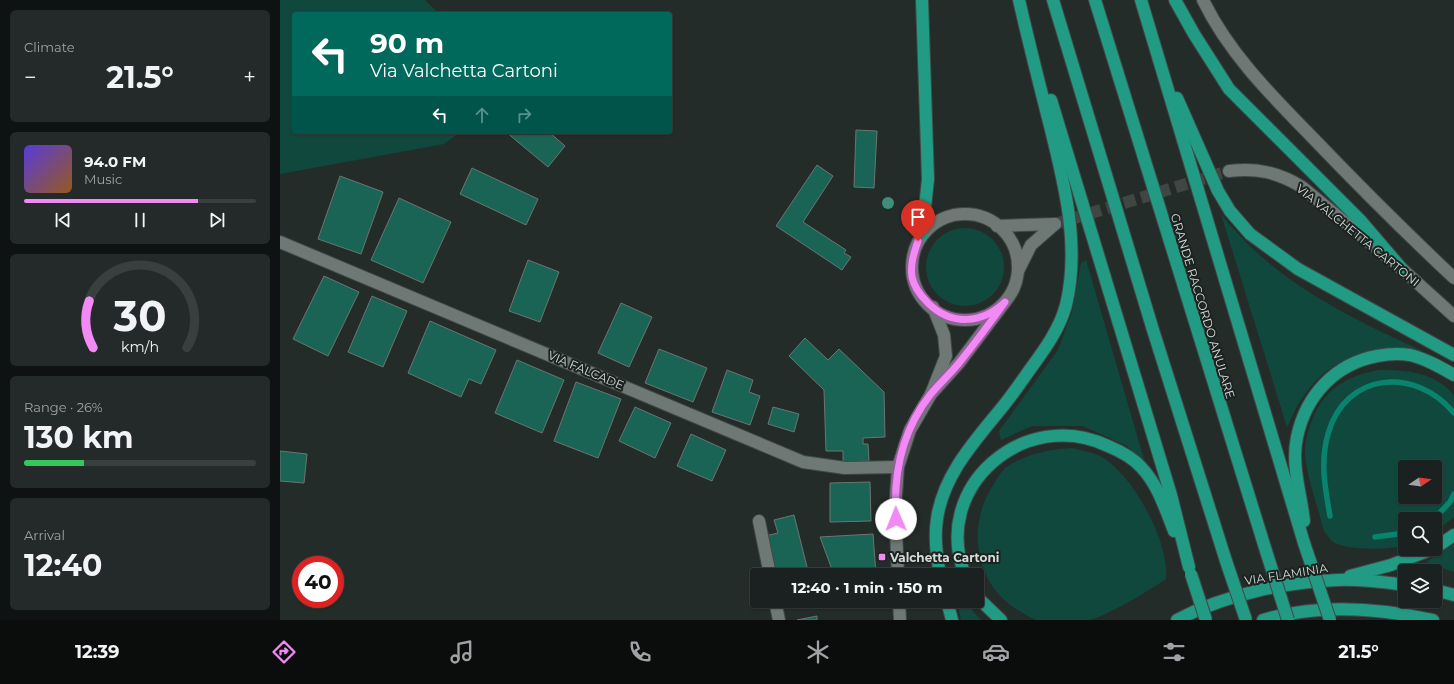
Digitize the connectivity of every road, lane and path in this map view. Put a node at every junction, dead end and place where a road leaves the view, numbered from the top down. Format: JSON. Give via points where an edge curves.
{"nodes":[{"id":1,"x":922,"y":0,"type":"edge"},
{"id":2,"x":1020,"y":0,"type":"edge"},
{"id":3,"x":1053,"y":0,"type":"edge"},
{"id":4,"x":1095,"y":0,"type":"edge"},
{"id":5,"x":1141,"y":0,"type":"edge"},
{"id":6,"x":1175,"y":0,"type":"edge"},
{"id":7,"x":1203,"y":0,"type":"edge"},
{"id":8,"x":1151,"y":36,"type":"junction"},
{"id":9,"x":1229,"y":171,"type":"tunnel mouth"},
{"id":10,"x":997,"y":226,"type":"junction"},
{"id":11,"x":922,"y":235,"type":"junction"},
{"id":12,"x":280,"y":242,"type":"edge"},
{"id":13,"x":1402,"y":269,"type":"junction"},
{"id":14,"x":1018,"y":272,"type":"junction"},
{"id":15,"x":1454,"y":278,"type":"edge"},
{"id":16,"x":1005,"y":302,"type":"junction"},
{"id":17,"x":933,"y":307,"type":"junction"},
{"id":18,"x":1454,"y":316,"type":"edge"},
{"id":19,"x":1454,"y":355,"type":"edge"},
{"id":20,"x":1454,"y":375,"type":"edge"},
{"id":21,"x":931,"y":394,"type":"junction"},
{"id":22,"x":898,"y":466,"type":"junction"},
{"id":23,"x":759,"y":522,"type":"dead end"},
{"id":24,"x":1454,"y":536,"type":"edge"},
{"id":25,"x":1303,"y":540,"type":"junction"},
{"id":26,"x":1442,"y":543,"type":"edge"},
{"id":27,"x":1414,"y":556,"type":"edge"},
{"id":28,"x":769,"y":568,"type":"edge"},
{"id":29,"x":898,"y":568,"type":"edge"},
{"id":30,"x":939,"y":568,"type":"edge"},
{"id":31,"x":963,"y":568,"type":"edge"},
{"id":32,"x":1190,"y":570,"type":"junction"},
{"id":33,"x":1339,"y":580,"type":"junction"},
{"id":34,"x":1398,"y":583,"type":"edge"},
{"id":35,"x":1442,"y":592,"type":"edge"},
{"id":36,"x":1454,"y":595,"type":"edge"},
{"id":37,"x":984,"y":604,"type":"edge"},
{"id":38,"x":776,"y":608,"type":"edge"},
{"id":39,"x":899,"y":608,"type":"edge"},
{"id":40,"x":949,"y":608,"type":"edge"},
{"id":41,"x":1179,"y":619,"type":"edge"},
{"id":42,"x":779,"y":620,"type":"edge"},
{"id":43,"x":900,"y":620,"type":"edge"},
{"id":44,"x":952,"y":620,"type":"edge"},
{"id":45,"x":1001,"y":620,"type":"edge"},
{"id":46,"x":1167,"y":620,"type":"edge"},
{"id":47,"x":1206,"y":620,"type":"edge"},
{"id":48,"x":1246,"y":620,"type":"edge"},
{"id":49,"x":1263,"y":620,"type":"edge"},
{"id":50,"x":1288,"y":620,"type":"edge"},
{"id":51,"x":1330,"y":620,"type":"edge"},
{"id":52,"x":1433,"y":620,"type":"edge"}],
"edges":[{"from":1,"to":11,"type":"highway","via":[[928,179]]},
{"from":2,"to":30,"type":"highway","via":[[1068,210],[1071,260],[1069,286],[1064,313],[1048,343],[1002,408],[965,453],[947,483],[937,520],[936,549]]},
{"from":2,"to":32,"type":"highway","via":[[1171,495]]},
{"from":3,"to":48,"type":"highway","bridge":true,"via":[[1153,330]]},
{"from":4,"to":50,"type":"highway","name":"GRANDE RACCORDO ANULARE","bridge":true},
{"from":5,"to":8,"type":"highway"},
{"from":6,"to":13,"type":"highway","via":[[1229,89],[1360,220]]},
{"from":7,"to":15,"type":"street","via":[[1211,17],[1257,81],[1381,210]]},
{"from":8,"to":19,"type":"highway","via":[[1218,191],[1230,211],[1250,234],[1298,269]]},
{"from":8,"to":25,"type":"highway"},
{"from":9,"to":13,"type":"street","name":"VIA VALCHETTA CARTONI","via":[[1260,170],[1287,178],[1302,187]]},
{"from":10,"to":11,"type":"street","via":[[966,214],[940,220],[926,229]]},
{"from":10,"to":14,"type":"street","via":[[1014,247]]},
{"from":10,"to":14,"type":"street","via":[[1055,224],[1031,245]]},
{"from":11,"to":17,"type":"street","via":[[913,255],[913,278],[921,296]]},
{"from":12,"to":22,"type":"street","name":"VIA FALCADE","via":[[803,462],[845,468]]},
{"from":13,"to":18,"type":"street","name":"VIA VALCHETTA CARTONI"},
{"from":14,"to":16,"type":"street","via":[[1014,289]]},
{"from":16,"to":17,"type":"street","via":[[987,316],[966,320],[945,315]]},
{"from":16,"to":21,"type":"street"},
{"from":17,"to":21,"type":"street","via":[[946,350]]},
{"from":20,"to":25,"type":"highway","via":[[1428,361],[1409,355],[1388,355],[1355,362],[1341,369],[1320,387],[1306,410],[1295,452],[1297,484],[1304,520]]},
{"from":21,"to":22,"type":"street","via":[[912,424]]},
{"from":22,"to":29,"type":"street","via":[[895,510]]},
{"from":23,"to":28,"type":"street"},
{"from":24,"to":26,"type":"highway"},
{"from":25,"to":51,"type":"highway","bridge":true},
{"from":27,"to":33,"type":"highway"},
{"from":31,"to":32,"type":"highway","via":[[959,553],[958,526],[964,501],[972,486],[986,467],[1005,452],[1027,441],[1058,435],[1077,436],[1100,442],[1121,452],[1140,466],[1159,493]]},
{"from":32,"to":47,"type":"highway","bridge":true},
{"from":33,"to":34,"type":"highway","name":"VIA FLAMINIA"},
{"from":33,"to":41,"type":"highway","name":"VIA FLAMINIA","via":[[1242,595]]},
{"from":35,"to":36,"type":"highway"},
{"from":37,"to":45,"type":"highway"},
{"from":38,"to":42,"type":"street"},
{"from":39,"to":43,"type":"street"},
{"from":40,"to":44,"type":"highway"},
{"from":41,"to":46,"type":"highway","name":"VIA FLAMINIA"},
{"from":49,"to":52,"type":"highway","via":[[1317,610],[1390,613]]}]}
